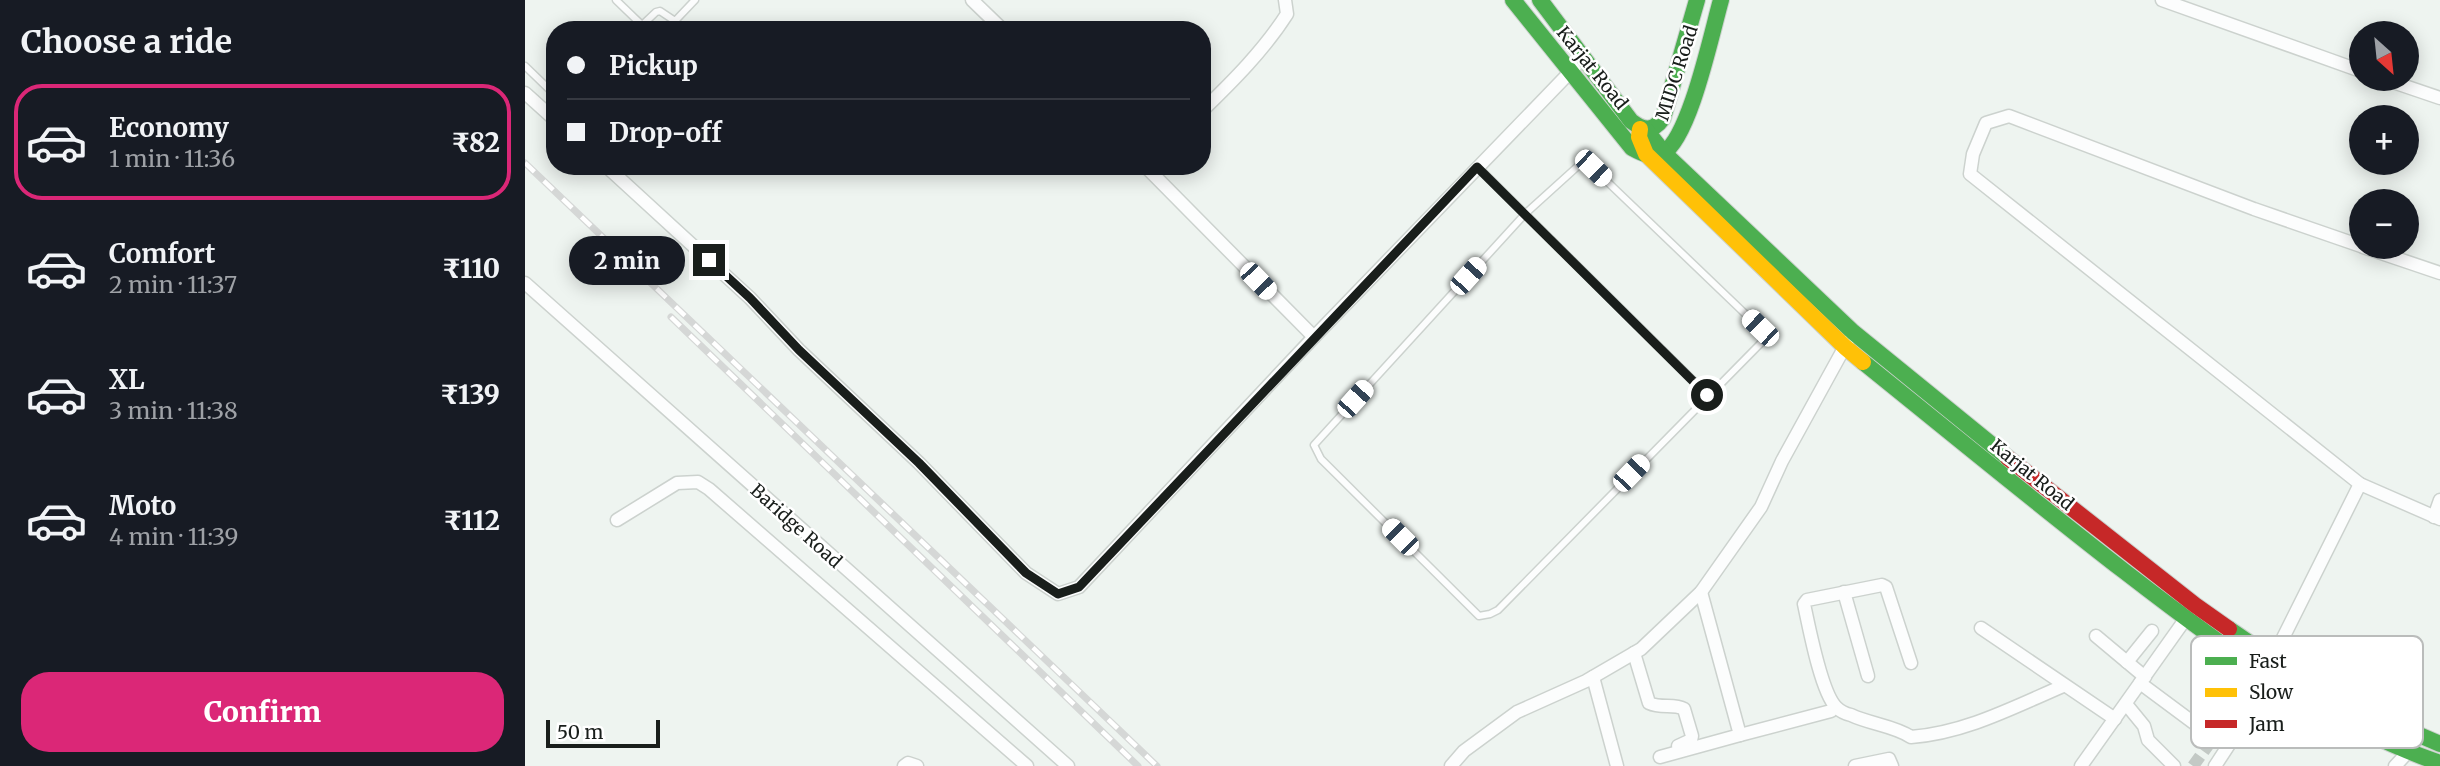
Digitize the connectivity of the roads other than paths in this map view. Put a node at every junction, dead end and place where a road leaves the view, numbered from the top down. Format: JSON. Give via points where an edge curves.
{"nodes":[{"id":1,"x":695,"y":0,"type":"edge"},
{"id":2,"x":972,"y":0,"type":"edge"},
{"id":3,"x":1285,"y":0,"type":"edge"},
{"id":4,"x":1513,"y":0,"type":"edge"},
{"id":5,"x":1540,"y":0,"type":"edge"},
{"id":6,"x":1697,"y":0,"type":"edge"},
{"id":7,"x":1721,"y":0,"type":"edge"},
{"id":8,"x":2162,"y":0,"type":"edge"},
{"id":9,"x":619,"y":1,"type":"edge"},
{"id":10,"x":636,"y":21,"type":"edge"},
{"id":11,"x":648,"y":21,"type":"edge"},
{"id":12,"x":675,"y":21,"type":"edge"},
{"id":13,"x":675,"y":21,"type":"edge"},
{"id":14,"x":994,"y":21,"type":"edge"},
{"id":15,"x":1583,"y":59,"type":"junction"},
{"id":16,"x":525,"y":66,"type":"edge"},
{"id":17,"x":2349,"y":67,"type":"edge"},
{"id":18,"x":1570,"y":72,"type":"junction"},
{"id":19,"x":546,"y":86,"type":"edge"},
{"id":20,"x":2419,"y":91,"type":"edge"},
{"id":21,"x":525,"y":93,"type":"edge"},
{"id":22,"x":2440,"y":98,"type":"edge"},
{"id":23,"x":1211,"y":102,"type":"edge"},
{"id":24,"x":546,"y":110,"type":"edge"},
{"id":25,"x":1643,"y":130,"type":"junction"},
{"id":26,"x":1664,"y":153,"type":"junction"},
{"id":27,"x":1646,"y":154,"type":"junction"},
{"id":28,"x":1477,"y":167,"type":"junction"},
{"id":29,"x":615,"y":175,"type":"edge"},
{"id":30,"x":1154,"y":175,"type":"edge"},
{"id":31,"x":1525,"y":214,"type":"junction"},
{"id":32,"x":2349,"y":242,"type":"edge"},
{"id":33,"x":2400,"y":259,"type":"edge"},
{"id":34,"x":2440,"y":273,"type":"edge"},
{"id":35,"x":525,"y":283,"type":"edge"},
{"id":36,"x":1853,"y":332,"type":"junction"},
{"id":37,"x":1314,"y":337,"type":"junction"},
{"id":38,"x":1845,"y":347,"type":"junction"},
{"id":39,"x":1707,"y":395,"type":"junction"},
{"id":40,"x":2360,"y":484,"type":"junction"},
{"id":41,"x":2440,"y":500,"type":"edge"},
{"id":42,"x":2437,"y":518,"type":"edge"},
{"id":43,"x":617,"y":520,"type":"dead end"},
{"id":44,"x":1702,"y":592,"type":"junction"},
{"id":45,"x":1844,"y":592,"type":"junction"},
{"id":46,"x":2195,"y":605,"type":"junction"},
{"id":47,"x":2186,"y":619,"type":"junction"},
{"id":48,"x":1981,"y":628,"type":"dead end"},
{"id":49,"x":2152,"y":631,"type":"dead end"},
{"id":50,"x":2096,"y":636,"type":"dead end"},
{"id":51,"x":2210,"y":636,"type":"edge"},
{"id":52,"x":2240,"y":636,"type":"edge"},
{"id":53,"x":2284,"y":636,"type":"edge"},
{"id":54,"x":1634,"y":653,"type":"junction"},
{"id":55,"x":2127,"y":662,"type":"junction"},
{"id":56,"x":1910,"y":663,"type":"dead end"},
{"id":57,"x":1868,"y":676,"type":"dead end"},
{"id":58,"x":1594,"y":677,"type":"junction"},
{"id":59,"x":2143,"y":680,"type":"junction"},
{"id":60,"x":2063,"y":686,"type":"junction"},
{"id":61,"x":2126,"y":704,"type":"junction"},
{"id":62,"x":1831,"y":711,"type":"dead end"},
{"id":63,"x":2115,"y":719,"type":"junction"},
{"id":64,"x":2191,"y":719,"type":"edge"},
{"id":65,"x":1739,"y":735,"type":"junction"},
{"id":66,"x":2423,"y":738,"type":"edge"},
{"id":67,"x":2440,"y":744,"type":"edge"},
{"id":68,"x":2226,"y":748,"type":"edge"},
{"id":69,"x":2402,"y":748,"type":"edge"},
{"id":70,"x":2410,"y":748,"type":"edge"},
{"id":71,"x":2408,"y":751,"type":"junction"},
{"id":72,"x":1661,"y":762,"type":"edge"},
{"id":73,"x":2440,"y":763,"type":"edge"},
{"id":74,"x":904,"y":766,"type":"edge"},
{"id":75,"x":917,"y":766,"type":"edge"},
{"id":76,"x":1027,"y":766,"type":"edge"},
{"id":77,"x":1069,"y":766,"type":"edge"},
{"id":78,"x":1451,"y":766,"type":"edge"},
{"id":79,"x":1617,"y":766,"type":"edge"},
{"id":80,"x":1855,"y":766,"type":"edge"},
{"id":81,"x":1892,"y":766,"type":"edge"},
{"id":82,"x":2081,"y":766,"type":"edge"},
{"id":83,"x":2174,"y":766,"type":"edge"},
{"id":84,"x":2215,"y":766,"type":"edge"},
{"id":85,"x":2395,"y":766,"type":"edge"}],
"edges":[{"from":1,"to":13,"type":"lane"},
{"from":2,"to":14,"type":"street"},
{"from":3,"to":23,"type":"street","via":[[1287,13],[1276,31]]},
{"from":4,"to":18,"type":"main road","name":"Karjat Road"},
{"from":5,"to":15,"type":"main road","name":"Karjat Road"},
{"from":6,"to":25,"type":"main road","name":"MIDC Road","via":[[1663,118],[1656,127]]},
{"from":7,"to":26,"type":"main road","name":"MIDC Road","via":[[1692,102]]},
{"from":8,"to":17,"type":"street"},
{"from":9,"to":10,"type":"lane"},
{"from":11,"to":12,"type":"lane","via":[[660,11]]},
{"from":15,"to":18,"type":"street"},
{"from":15,"to":25,"type":"main road","name":"Karjat Road"},
{"from":16,"to":19,"type":"lane"},
{"from":18,"to":27,"type":"main road","name":"Karjat Road","via":[[1632,148]]},
{"from":18,"to":28,"type":"street"},
{"from":20,"to":22,"type":"street"},
{"from":21,"to":24,"type":"street"},
{"from":25,"to":26,"type":"main road","name":"Karjat Road"},
{"from":25,"to":27,"type":"main road","name":"Karjat Road","via":[[1639,137]]},
{"from":26,"to":27,"type":"main road"},
{"from":26,"to":36,"type":"main road","name":"Karjat Road"},
{"from":27,"to":38,"type":"main road","name":"Karjat Road"},
{"from":28,"to":31,"type":"lane"},
{"from":28,"to":37,"type":"street"},
{"from":29,"to":37,"type":"street","via":[[750,298],[1026,573],[1058,594],[1079,587]]},
{"from":30,"to":37,"type":"street"},
{"from":31,"to":39,"type":"lane"},
{"from":31,"to":39,"type":"lane","via":[[1585,164],[1760,328],[1761,343]]},
{"from":31,"to":39,"type":"lane","via":[[1317,440],[1315,451],[1331,469],[1483,617],[1498,610]]},
{"from":32,"to":40,"type":"street","via":[[2009,116],[1986,123],[1973,154],[1970,174]]},
{"from":33,"to":34,"type":"street"},
{"from":35,"to":77,"type":"street","name":"Baridge Road"},
{"from":36,"to":38,"type":"street"},
{"from":36,"to":46,"type":"main road","name":"Karjat Road"},
{"from":38,"to":44,"type":"street","via":[[1761,507]]},
{"from":38,"to":47,"type":"main road","name":"Karjat Road"},
{"from":40,"to":42,"type":"street"},
{"from":40,"to":53,"type":"street"},
{"from":41,"to":42,"type":"street"},
{"from":43,"to":76,"type":"street","via":[[677,483],[698,482]]},
{"from":44,"to":54,"type":"street"},
{"from":44,"to":65,"type":"street"},
{"from":45,"to":56,"type":"street","via":[[1886,587]]},
{"from":45,"to":57,"type":"street"},
{"from":45,"to":60,"type":"street","via":[[1804,604],[1828,693],[1836,707],[1849,715],[1911,737],[1938,735]]},
{"from":46,"to":47,"type":"street"},
{"from":46,"to":52,"type":"main road","name":"Karjat Road"},
{"from":47,"to":51,"type":"main road","name":"Karjat Road"},
{"from":47,"to":59,"type":"street"},
{"from":48,"to":60,"type":"street"},
{"from":49,"to":55,"type":"street"},
{"from":50,"to":55,"type":"street"},
{"from":54,"to":58,"type":"street"},
{"from":54,"to":72,"type":"street","via":[[1649,703],[1684,709],[1692,736],[1682,745],[1659,752]]},
{"from":55,"to":59,"type":"street"},
{"from":58,"to":78,"type":"street","via":[[1517,712]]},
{"from":58,"to":79,"type":"street"},
{"from":59,"to":61,"type":"street"},
{"from":59,"to":64,"type":"street"},
{"from":60,"to":63,"type":"street"},
{"from":61,"to":63,"type":"street"},
{"from":61,"to":83,"type":"street","via":[[2144,726],[2148,740]]},
{"from":62,"to":65,"type":"street"},
{"from":63,"to":82,"type":"street"},
{"from":65,"to":72,"type":"street"},
{"from":66,"to":67,"type":"main road","name":"Karjat Road"},
{"from":68,"to":84,"type":"street"},
{"from":69,"to":71,"type":"main road","name":"Karjat Road"},
{"from":70,"to":71,"type":"street"},
{"from":71,"to":73,"type":"main road","name":"Karjat Road"},
{"from":71,"to":85,"type":"street"},
{"from":74,"to":75,"type":"street"},
{"from":80,"to":81,"type":"street","via":[[1889,759]]}]}
